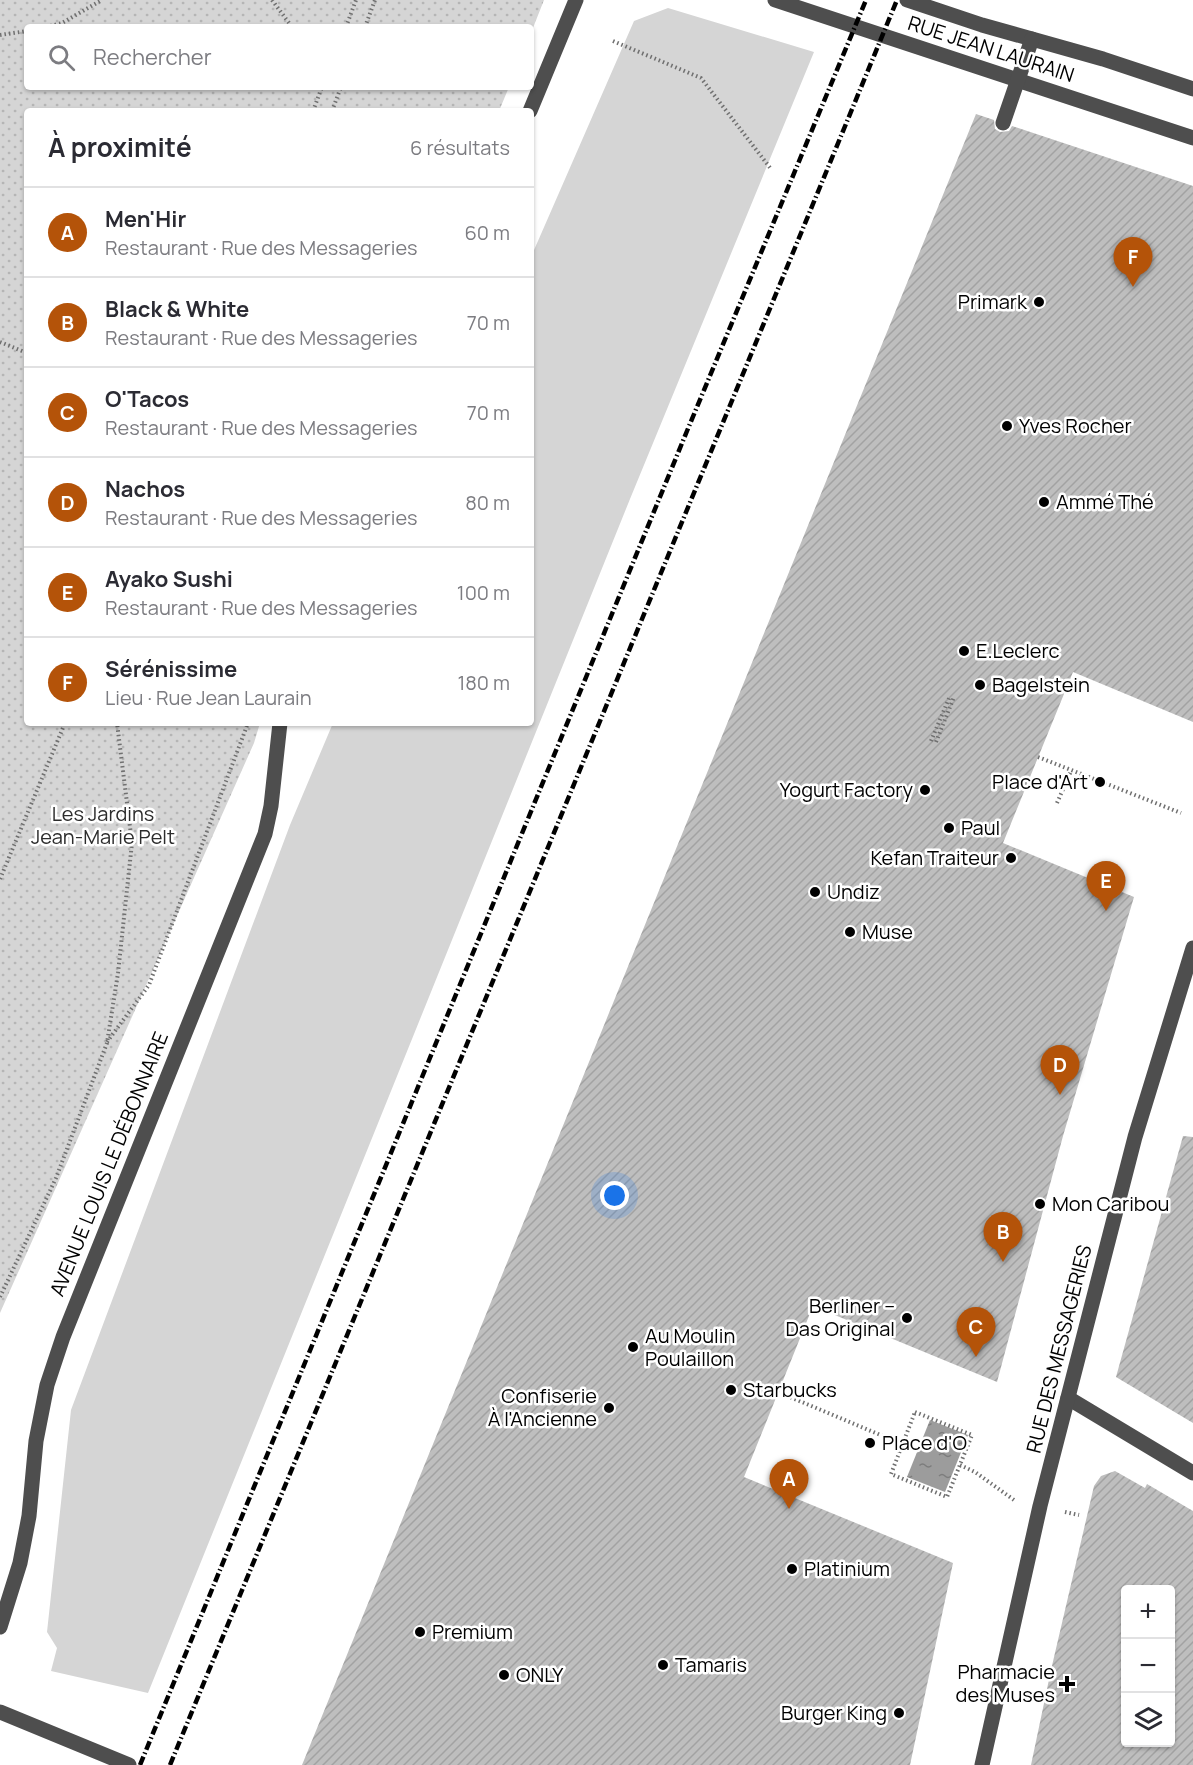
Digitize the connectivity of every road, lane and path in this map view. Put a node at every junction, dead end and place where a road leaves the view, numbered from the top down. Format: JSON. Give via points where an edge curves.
{"nodes":[{"id":1,"x":102,"y":0,"type":"edge"},
{"id":2,"x":272,"y":0,"type":"edge"},
{"id":3,"x":356,"y":0,"type":"edge"},
{"id":4,"x":375,"y":0,"type":"edge"},
{"id":5,"x":576,"y":0,"type":"edge"},
{"id":6,"x":775,"y":0,"type":"edge"},
{"id":7,"x":907,"y":0,"type":"edge"},
{"id":8,"x":58,"y":24,"type":"edge"},
{"id":9,"x":290,"y":24,"type":"edge"},
{"id":10,"x":347,"y":24,"type":"edge"},
{"id":11,"x":366,"y":24,"type":"edge"},
{"id":12,"x":24,"y":31,"type":"edge"},
{"id":13,"x":0,"y":35,"type":"edge"},
{"id":14,"x":1032,"y":39,"type":"junction"},
{"id":15,"x":613,"y":41,"type":"dead end"},
{"id":16,"x":1018,"y":80,"type":"junction"},
{"id":17,"x":1193,"y":89,"type":"edge"},
{"id":18,"x":321,"y":90,"type":"edge"},
{"id":19,"x":340,"y":90,"type":"edge"},
{"id":20,"x":314,"y":108,"type":"edge"},
{"id":21,"x":333,"y":108,"type":"edge"},
{"id":22,"x":531,"y":108,"type":"edge"},
{"id":23,"x":1003,"y":123,"type":"dead end"},
{"id":24,"x":1193,"y":138,"type":"edge"},
{"id":25,"x":771,"y":169,"type":"dead end"},
{"id":26,"x":0,"y":342,"type":"edge"},
{"id":27,"x":24,"y":352,"type":"edge"},
{"id":28,"x":952,"y":697,"type":"dead end"},
{"id":29,"x":64,"y":726,"type":"edge"},
{"id":30,"x":117,"y":726,"type":"edge"},
{"id":31,"x":247,"y":726,"type":"edge"},
{"id":32,"x":280,"y":726,"type":"edge"},
{"id":33,"x":934,"y":742,"type":"dead end"},
{"id":34,"x":1038,"y":757,"type":"dead end"},
{"id":35,"x":1071,"y":771,"type":"junction"},
{"id":36,"x":1057,"y":803,"type":"dead end"},
{"id":37,"x":1181,"y":813,"type":"dead end"},
{"id":38,"x":0,"y":879,"type":"edge"},
{"id":39,"x":1193,"y":948,"type":"edge"},
{"id":40,"x":107,"y":1043,"type":"junction"},
{"id":41,"x":0,"y":1297,"type":"edge"},
{"id":42,"x":778,"y":1392,"type":"dead end"},
{"id":43,"x":1068,"y":1398,"type":"junction"},
{"id":44,"x":903,"y":1444,"type":"junction"},
{"id":45,"x":1193,"y":1473,"type":"edge"},
{"id":46,"x":0,"y":1627,"type":"edge"},
{"id":47,"x":0,"y":1712,"type":"edge"},
{"id":48,"x":129,"y":1765,"type":"edge"},
{"id":49,"x":982,"y":1765,"type":"edge"}],
"edges":[{"from":1,"to":8,"type":"path"},
{"from":2,"to":9,"type":"path"},
{"from":3,"to":10,"type":"path"},
{"from":4,"to":11,"type":"path"},
{"from":5,"to":22,"type":"street"},
{"from":6,"to":16,"type":"street","name":"RUE JEAN LAURAIN"},
{"from":7,"to":14,"type":"street","name":"RUE JEAN LAURAIN"},
{"from":12,"to":13,"type":"path"},
{"from":14,"to":16,"type":"street"},
{"from":14,"to":17,"type":"street","name":"RUE JEAN LAURAIN"},
{"from":15,"to":25,"type":"path","via":[[701,78]]},
{"from":16,"to":23,"type":"street"},
{"from":16,"to":24,"type":"street","name":"RUE JEAN LAURAIN"},
{"from":18,"to":20,"type":"path"},
{"from":19,"to":21,"type":"path"},
{"from":26,"to":27,"type":"path"},
{"from":28,"to":33,"type":"path"},
{"from":29,"to":38,"type":"path"},
{"from":30,"to":40,"type":"path","via":[[132,843]]},
{"from":31,"to":40,"type":"path","via":[[149,985]]},
{"from":32,"to":46,"type":"street","name":"AVENUE LOUIS LE DÉBONNAIRE","via":[[265,834],[51,1372],[36,1441],[29,1516]]},
{"from":34,"to":35,"type":"path"},
{"from":35,"to":36,"type":"path"},
{"from":35,"to":37,"type":"path"},
{"from":39,"to":43,"type":"street","name":"RUE DES MESSAGERIES","via":[[1135,1137]]},
{"from":40,"to":41,"type":"path","via":[[56,1178]]},
{"from":42,"to":44,"type":"path"},
{"from":43,"to":45,"type":"street"},
{"from":43,"to":49,"type":"street","name":"RUE DES MESSAGERIES"},
{"from":44,"to":44,"type":"path","via":[[915,1412],[972,1435],[947,1497],[891,1474]]},
{"from":47,"to":48,"type":"street"}]}
